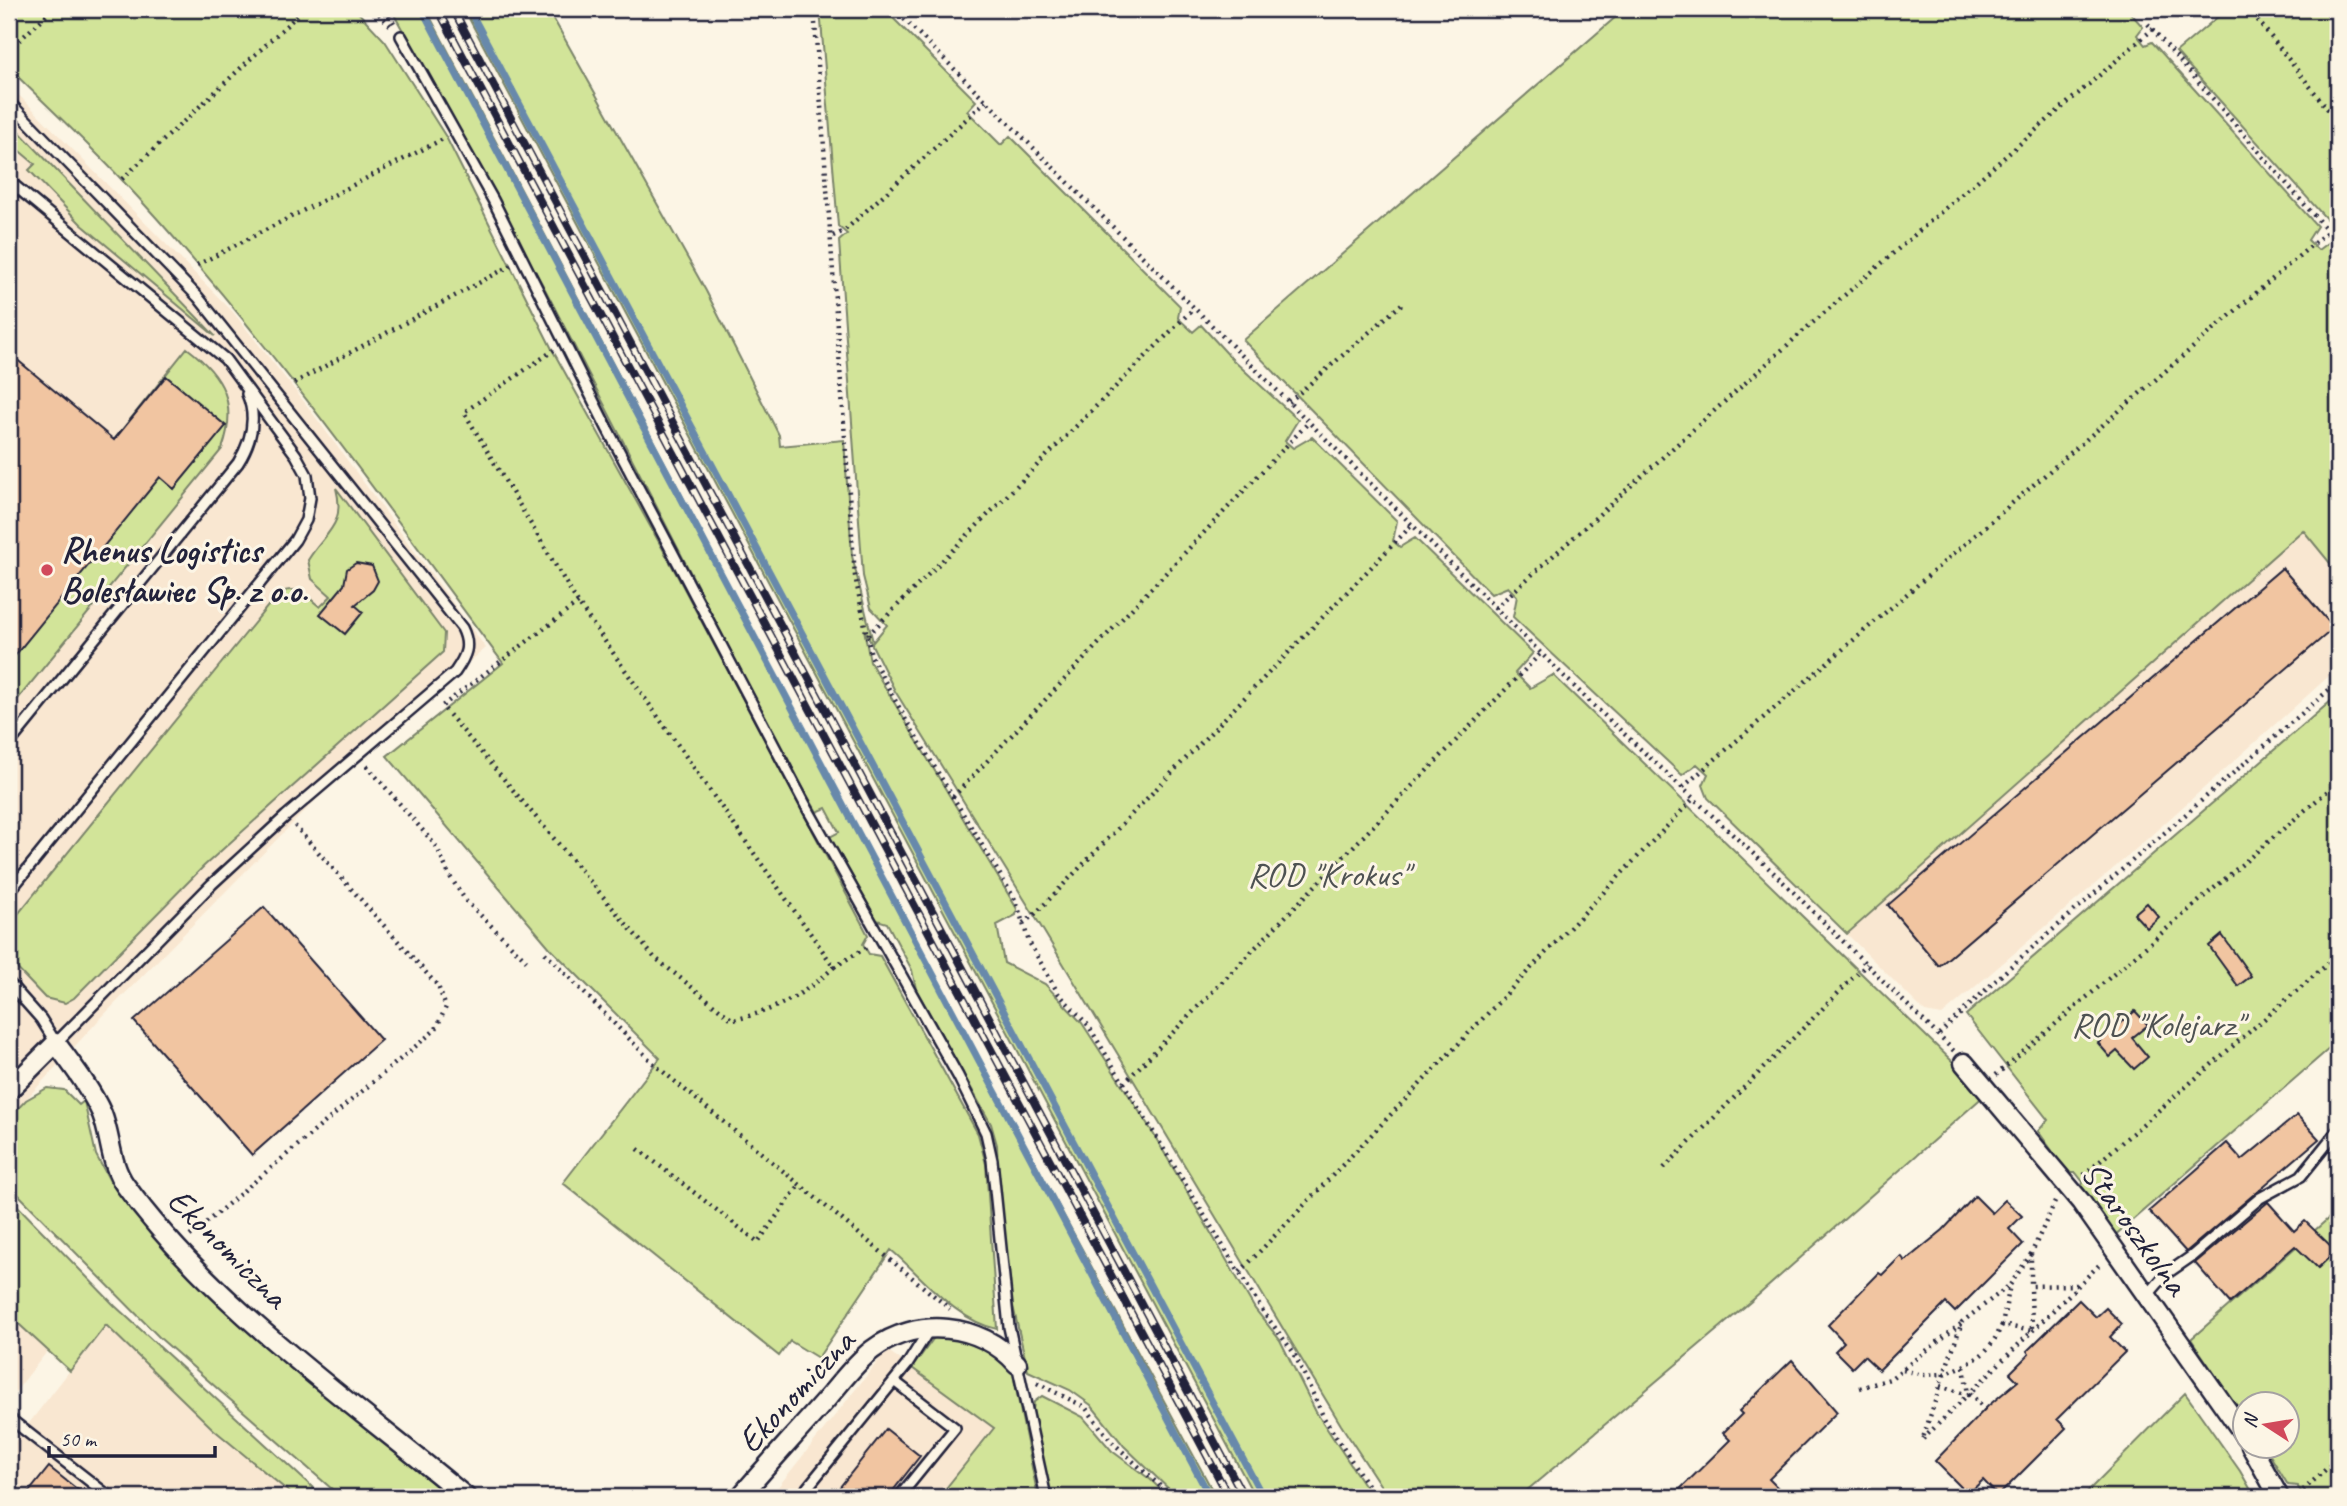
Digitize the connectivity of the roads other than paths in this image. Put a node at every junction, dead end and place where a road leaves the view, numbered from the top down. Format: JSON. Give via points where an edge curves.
{"nodes":[{"id":1,"x":401,"y":36,"type":"road end"},
{"id":2,"x":9,"y":103,"type":"edge"},
{"id":3,"x":9,"y":181,"type":"edge"},
{"id":4,"x":239,"y":378,"type":"junction"},
{"id":5,"x":9,"y":744,"type":"edge"},
{"id":6,"x":9,"y":892,"type":"edge"},
{"id":7,"x":9,"y":983,"type":"edge"},
{"id":8,"x":56,"y":1043,"type":"junction"},
{"id":9,"x":1964,"y":1063,"type":"road end"},
{"id":10,"x":9,"y":1090,"type":"edge"},
{"id":11,"x":2338,"y":1130,"type":"edge"},
{"id":12,"x":2146,"y":1297,"type":"junction"},
{"id":13,"x":929,"y":1330,"type":"junction"},
{"id":14,"x":1018,"y":1370,"type":"junction"},
{"id":15,"x":894,"y":1381,"type":"junction"},
{"id":16,"x":9,"y":1418,"type":"edge"},
{"id":17,"x":2232,"y":1419,"type":"edge"},
{"id":18,"x":2258,"y":1460,"type":"edge"},
{"id":19,"x":110,"y":1497,"type":"edge"},
{"id":20,"x":466,"y":1497,"type":"edge"},
{"id":21,"x":740,"y":1497,"type":"edge"},
{"id":22,"x":819,"y":1497,"type":"edge"},
{"id":23,"x":899,"y":1497,"type":"edge"},
{"id":24,"x":1046,"y":1497,"type":"edge"},
{"id":25,"x":2279,"y":1497,"type":"edge"}],
"edges":[{"from":1,"to":14,"type":"lane","via":[[493,200],[806,806],[986,1133]]},
{"from":2,"to":8,"type":"lane","via":[[198,297],[468,641],[466,656],[454,672],[212,884]]},
{"from":3,"to":4,"type":"lane","via":[[225,359]]},
{"from":4,"to":5,"type":"lane","via":[[250,398],[253,421],[250,443],[238,463]]},
{"from":4,"to":6,"type":"lane","via":[[307,475],[310,498],[306,520],[295,540]]},
{"from":7,"to":8,"type":"lane"},
{"from":8,"to":10,"type":"street"},
{"from":8,"to":20,"type":"street","name":"Ekonomiczna","via":[[103,1116],[122,1181],[176,1248],[267,1333]]},
{"from":9,"to":12,"type":"street","name":"Staroszkolna","via":[[2069,1187]]},
{"from":11,"to":12,"type":"lane","via":[[2301,1175],[2260,1198],[2166,1274]]},
{"from":12,"to":17,"type":"street","name":"Staroszkolna"},
{"from":13,"to":14,"type":"street","name":"Ekonomiczna","via":[[959,1329],[982,1337],[999,1347]]},
{"from":13,"to":15,"type":"lane"},
{"from":13,"to":21,"type":"street","name":"Ekonomiczna","via":[[873,1350]]},
{"from":14,"to":24,"type":"lane"},
{"from":15,"to":22,"type":"lane","via":[[807,1488]]},
{"from":15,"to":23,"type":"lane","via":[[955,1428]]},
{"from":16,"to":19,"type":"lane"},
{"from":18,"to":25,"type":"street"}]}
